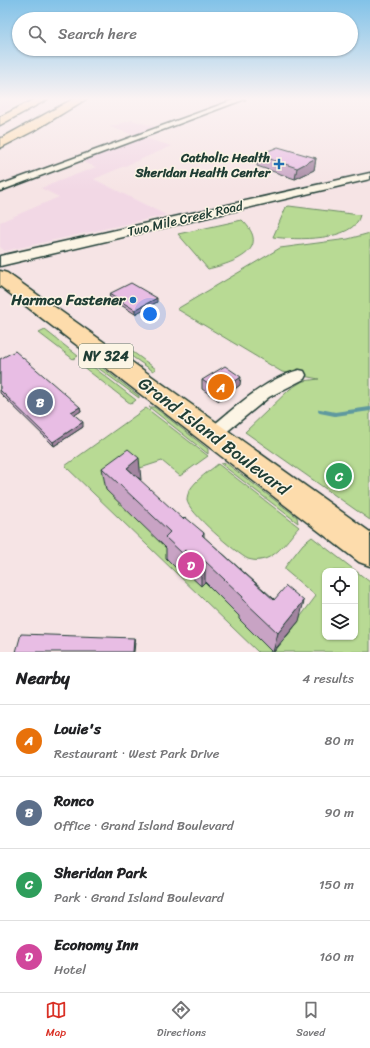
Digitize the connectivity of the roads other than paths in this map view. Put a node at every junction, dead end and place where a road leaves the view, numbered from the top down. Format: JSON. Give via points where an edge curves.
{"nodes":[{"id":1,"x":28,"y":129,"type":"edge"},
{"id":2,"x":159,"y":129,"type":"edge"},
{"id":3,"x":0,"y":144,"type":"edge"},
{"id":4,"x":370,"y":176,"type":"edge"},
{"id":5,"x":0,"y":188,"type":"edge"},
{"id":6,"x":0,"y":260,"type":"edge"},
{"id":7,"x":0,"y":277,"type":"edge"},
{"id":8,"x":299,"y":375,"type":"dead end"},
{"id":9,"x":212,"y":435,"type":"junction"},
{"id":10,"x":370,"y":552,"type":"edge"}],
"edges":[{"from":1,"to":3,"type":"highway"},
{"from":2,"to":5,"type":"street"},
{"from":4,"to":6,"type":"street","name":"Two Mile Creek Road"},
{"from":7,"to":9,"type":"main road","name":"Grand Island Boulevard","number":"NY 324"},
{"from":8,"to":9,"type":"street","via":[[268,389]]},
{"from":9,"to":10,"type":"main road","name":"Grand Island Boulevard","number":"NY 324"}]}
